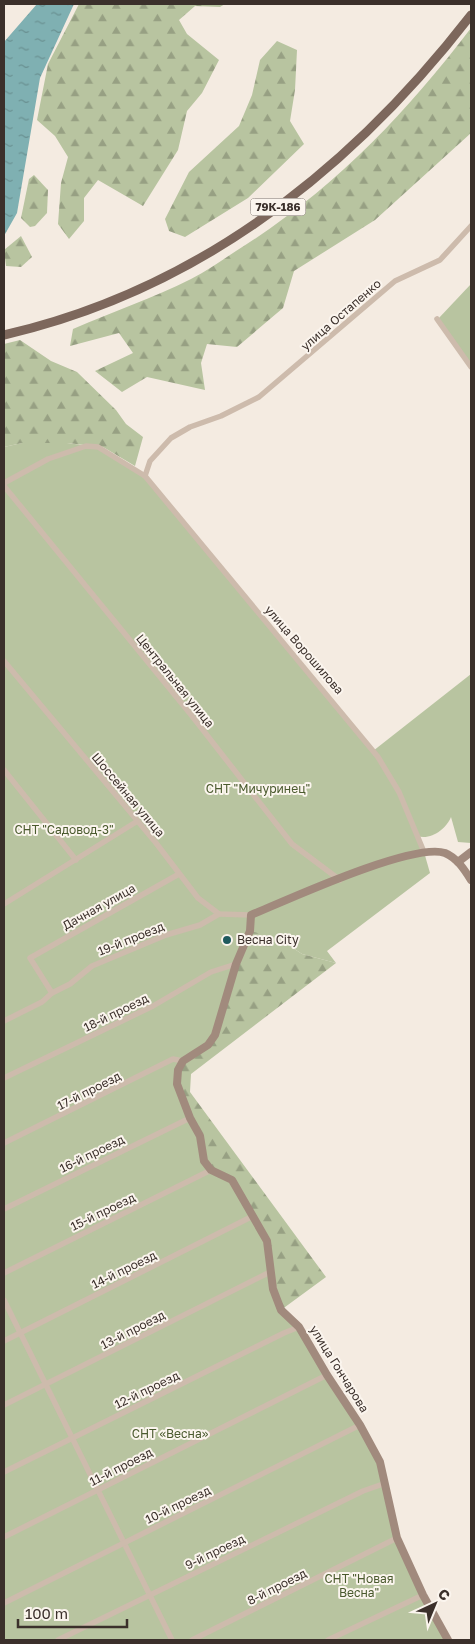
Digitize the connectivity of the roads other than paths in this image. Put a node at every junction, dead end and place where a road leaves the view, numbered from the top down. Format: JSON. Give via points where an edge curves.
{"nodes":[{"id":1,"x":471,"y":15,"type":"edge"},
{"id":2,"x":471,"y":226,"type":"edge"},
{"id":3,"x":437,"y":319,"type":"dead end"},
{"id":4,"x":4,"y":335,"type":"edge"},
{"id":5,"x":471,"y":367,"type":"edge"},
{"id":6,"x":145,"y":476,"type":"junction"},
{"id":7,"x":4,"y":484,"type":"edge"},
{"id":8,"x":4,"y":661,"type":"edge"},
{"id":9,"x":4,"y":770,"type":"edge"},
{"id":10,"x":136,"y":822,"type":"junction"},
{"id":11,"x":424,"y":852,"type":"junction"},
{"id":12,"x":471,"y":852,"type":"edge"},
{"id":13,"x":76,"y":860,"type":"junction"},
{"id":14,"x":458,"y":862,"type":"junction"},
{"id":15,"x":179,"y":874,"type":"junction"},
{"id":16,"x":340,"y":880,"type":"junction"},
{"id":17,"x":471,"y":880,"type":"edge"},
{"id":18,"x":4,"y":904,"type":"edge"},
{"id":19,"x":219,"y":914,"type":"junction"},
{"id":20,"x":251,"y":915,"type":"junction"},
{"id":21,"x":236,"y":964,"type":"junction"},
{"id":22,"x":52,"y":993,"type":"junction"},
{"id":23,"x":4,"y":1021,"type":"edge"},
{"id":24,"x":183,"y":1061,"type":"junction"},
{"id":25,"x":4,"y":1078,"type":"edge"},
{"id":26,"x":190,"y":1118,"type":"junction"},
{"id":27,"x":4,"y":1143,"type":"edge"},
{"id":28,"x":212,"y":1170,"type":"junction"},
{"id":29,"x":4,"y":1209,"type":"edge"},
{"id":30,"x":252,"y":1216,"type":"junction"},
{"id":31,"x":270,"y":1272,"type":"junction"},
{"id":32,"x":4,"y":1273,"type":"edge"},
{"id":33,"x":4,"y":1300,"type":"edge"},
{"id":34,"x":299,"y":1327,"type":"junction"},
{"id":35,"x":22,"y":1332,"type":"junction"},
{"id":36,"x":4,"y":1341,"type":"edge"},
{"id":37,"x":327,"y":1375,"type":"junction"},
{"id":38,"x":46,"y":1385,"type":"junction"},
{"id":39,"x":4,"y":1405,"type":"edge"},
{"id":40,"x":360,"y":1425,"type":"junction"},
{"id":41,"x":73,"y":1438,"type":"junction"},
{"id":42,"x":4,"y":1472,"type":"edge"},
{"id":43,"x":383,"y":1484,"type":"junction"},
{"id":44,"x":99,"y":1490,"type":"junction"},
{"id":45,"x":4,"y":1537,"type":"edge"},
{"id":46,"x":397,"y":1538,"type":"junction"},
{"id":47,"x":125,"y":1542,"type":"junction"},
{"id":48,"x":150,"y":1595,"type":"junction"},
{"id":49,"x":423,"y":1595,"type":"junction"},
{"id":50,"x":4,"y":1603,"type":"edge"},
{"id":51,"x":58,"y":1640,"type":"edge"},
{"id":52,"x":172,"y":1640,"type":"edge"},
{"id":53,"x":192,"y":1640,"type":"edge"},
{"id":54,"x":328,"y":1640,"type":"edge"},
{"id":55,"x":448,"y":1640,"type":"edge"}],
"edges":[{"from":1,"to":4,"type":"main road","number":"79К-186","via":[[421,78],[382,120],[286,202],[233,239],[192,264],[134,292],[35,328]]},
{"from":2,"to":6,"type":"street","name":"улица Остапенко","via":[[440,260],[396,281],[330,335],[279,383],[259,397],[171,438],[150,461]]},
{"from":3,"to":5,"type":"street"},
{"from":6,"to":7,"type":"street","name":"улица Ворошилова","via":[[98,447],[86,446],[48,458]]},
{"from":6,"to":11,"type":"street","name":"улица Ворошилова","via":[[378,757],[399,792]]},
{"from":7,"to":16,"type":"street","name":"Центральная улица","via":[[292,844]]},
{"from":8,"to":10,"type":"street","name":"Шоссейная улица"},
{"from":9,"to":13,"type":"street"},
{"from":10,"to":13,"type":"street"},
{"from":10,"to":15,"type":"street","name":"Шоссейная улица"},
{"from":11,"to":14,"type":"street","via":[[445,853]]},
{"from":11,"to":16,"type":"street"},
{"from":12,"to":14,"type":"street"},
{"from":13,"to":18,"type":"street"},
{"from":14,"to":17,"type":"street"},
{"from":15,"to":19,"type":"street","name":"Шоссейная улица","via":[[198,898]]},
{"from":15,"to":22,"type":"street","name":"Дачная улица","via":[[30,958]]},
{"from":16,"to":20,"type":"street"},
{"from":19,"to":20,"type":"street"},
{"from":19,"to":22,"type":"street","name":"19-й проезд","via":[[92,966],[70,984]]},
{"from":20,"to":21,"type":"street","via":[[250,931]]},
{"from":21,"to":24,"type":"street","via":[[216,1035],[208,1045]]},
{"from":21,"to":25,"type":"street","name":"18-й проезд","via":[[211,972],[153,1006]]},
{"from":22,"to":23,"type":"street","name":"19-й проезд","via":[[42,1002]]},
{"from":24,"to":26,"type":"street","via":[[178,1070],[177,1084]]},
{"from":24,"to":27,"type":"street","name":"17-й проезд","via":[[173,1059]]},
{"from":26,"to":28,"type":"street","via":[[200,1136],[204,1162]]},
{"from":26,"to":29,"type":"street","name":"16-й проезд"},
{"from":28,"to":30,"type":"street","name":"улица Гончарова","via":[[232,1180]]},
{"from":28,"to":32,"type":"street","name":"15-й проезд"},
{"from":30,"to":31,"type":"street","name":"улица Гончарова","via":[[267,1241]]},
{"from":30,"to":35,"type":"street","name":"14-й проезд"},
{"from":31,"to":34,"type":"street","name":"улица Гончарова","via":[[281,1310]]},
{"from":31,"to":38,"type":"street","name":"13-й проезд"},
{"from":33,"to":35,"type":"street"},
{"from":34,"to":37,"type":"street","name":"улица Гончарова"},
{"from":34,"to":41,"type":"street","name":"12-й проезд"},
{"from":35,"to":36,"type":"street","name":"14-й проезд"},
{"from":35,"to":38,"type":"street"},
{"from":37,"to":40,"type":"street","name":"улица Гончарова"},
{"from":37,"to":44,"type":"street","name":"11-й проезд"},
{"from":38,"to":39,"type":"street","name":"13-й проезд"},
{"from":38,"to":41,"type":"street"},
{"from":40,"to":43,"type":"street","name":"улица Гончарова","via":[[380,1462]]},
{"from":40,"to":47,"type":"street","name":"10-й проезд"},
{"from":41,"to":42,"type":"street","name":"12-й проезд"},
{"from":41,"to":44,"type":"street"},
{"from":43,"to":46,"type":"street","name":"улица Гончарова"},
{"from":43,"to":48,"type":"street","name":"9-й проезд"},
{"from":44,"to":45,"type":"street","name":"11-й проезд"},
{"from":44,"to":47,"type":"street"},
{"from":46,"to":49,"type":"street","name":"улица Гончарова"},
{"from":46,"to":53,"type":"street","name":"8-й проезд"},
{"from":47,"to":48,"type":"street"},
{"from":47,"to":50,"type":"street","name":"10-й проезд"},
{"from":48,"to":51,"type":"street","name":"9-й проезд"},
{"from":48,"to":52,"type":"street"},
{"from":49,"to":54,"type":"street"},
{"from":49,"to":55,"type":"street","name":"улица Гончарова"}]}
